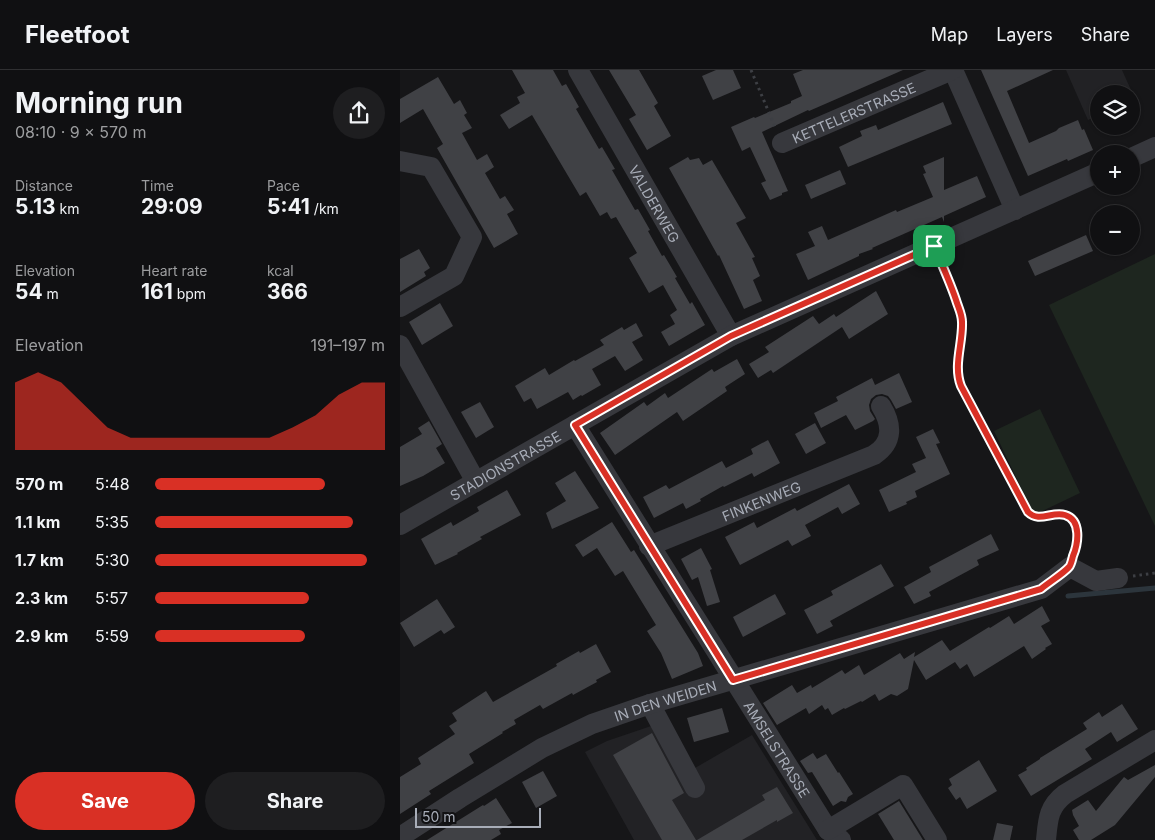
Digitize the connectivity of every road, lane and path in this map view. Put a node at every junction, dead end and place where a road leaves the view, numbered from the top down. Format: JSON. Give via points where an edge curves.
{"nodes":[{"id":1,"x":578,"y":70,"type":"edge"},
{"id":2,"x":751,"y":70,"type":"edge"},
{"id":3,"x":953,"y":70,"type":"edge"},
{"id":4,"x":782,"y":143,"type":"joint"},
{"id":5,"x":1155,"y":147,"type":"edge"},
{"id":6,"x":1140,"y":154,"type":"edge"},
{"id":7,"x":400,"y":161,"type":"edge"},
{"id":8,"x":1090,"y":176,"type":"edge"},
{"id":9,"x":1015,"y":210,"type":"junction"},
{"id":10,"x":934,"y":246,"type":"junction"},
{"id":11,"x":400,"y":307,"type":"edge"},
{"id":12,"x":731,"y":336,"type":"junction"},
{"id":13,"x":400,"y":345,"type":"edge"},
{"id":14,"x":881,"y":406,"type":"dead end"},
{"id":15,"x":575,"y":425,"type":"junction"},
{"id":16,"x":476,"y":482,"type":"junction"},
{"id":17,"x":400,"y":525,"type":"edge"},
{"id":18,"x":649,"y":546,"type":"junction"},
{"id":19,"x":1070,"y":567,"type":"junction"},
{"id":20,"x":1118,"y":578,"type":"dead end"},
{"id":21,"x":733,"y":680,"type":"junction"},
{"id":22,"x":650,"y":704,"type":"junction"},
{"id":23,"x":1155,"y":740,"type":"edge"},
{"id":24,"x":695,"y":788,"type":"dead end"},
{"id":25,"x":834,"y":835,"type":"edge"},
{"id":26,"x":400,"y":837,"type":"edge"},
{"id":27,"x":937,"y":840,"type":"edge"},
{"id":28,"x":1046,"y":840,"type":"edge"}],
"edges":[{"from":1,"to":12,"type":"street","name":"VALDERWEG"},
{"from":2,"to":4,"type":"path"},
{"from":3,"to":4,"type":"street","name":"KETTELERSTRASSE"},
{"from":3,"to":9,"type":"street","name":"KETTELERSTRASSE"},
{"from":5,"to":6,"type":"street"},
{"from":7,"to":11,"type":"street","via":[[432,167],[472,237],[454,276]]},
{"from":8,"to":9,"type":"street","name":"STADIONSTRASSE"},
{"from":9,"to":10,"type":"street","name":"STADIONSTRASSE"},
{"from":10,"to":12,"type":"street","name":"STADIONSTRASSE"},
{"from":10,"to":19,"type":"path","via":[[962,316],[958,380],[1028,512],[1038,517],[1064,515],[1073,521],[1077,546]]},
{"from":12,"to":15,"type":"street","name":"STADIONSTRASSE"},
{"from":13,"to":16,"type":"street"},
{"from":14,"to":18,"type":"street","name":"FINKENWEG","via":[[889,424],[889,434],[881,451]]},
{"from":15,"to":16,"type":"street","name":"STADIONSTRASSE"},
{"from":15,"to":18,"type":"street","name":"AMSELSTRASSE"},
{"from":16,"to":17,"type":"street","name":"STADIONSTRASSE"},
{"from":18,"to":21,"type":"street","name":"AMSELSTRASSE"},
{"from":19,"to":20,"type":"street","via":[[1096,581]]},
{"from":19,"to":21,"type":"street","name":"IN DEN WEIDEN","via":[[1041,589]]},
{"from":21,"to":22,"type":"street","name":"IN DEN WEIDEN"},
{"from":21,"to":25,"type":"street","name":"AMSELSTRASSE"},
{"from":22,"to":24,"type":"street"},
{"from":22,"to":26,"type":"street","name":"IN DEN WEIDEN","via":[[592,724],[542,748]]},
{"from":23,"to":28,"type":"street","via":[[1056,801]]},
{"from":25,"to":27,"type":"street","via":[[903,785]]}]}
